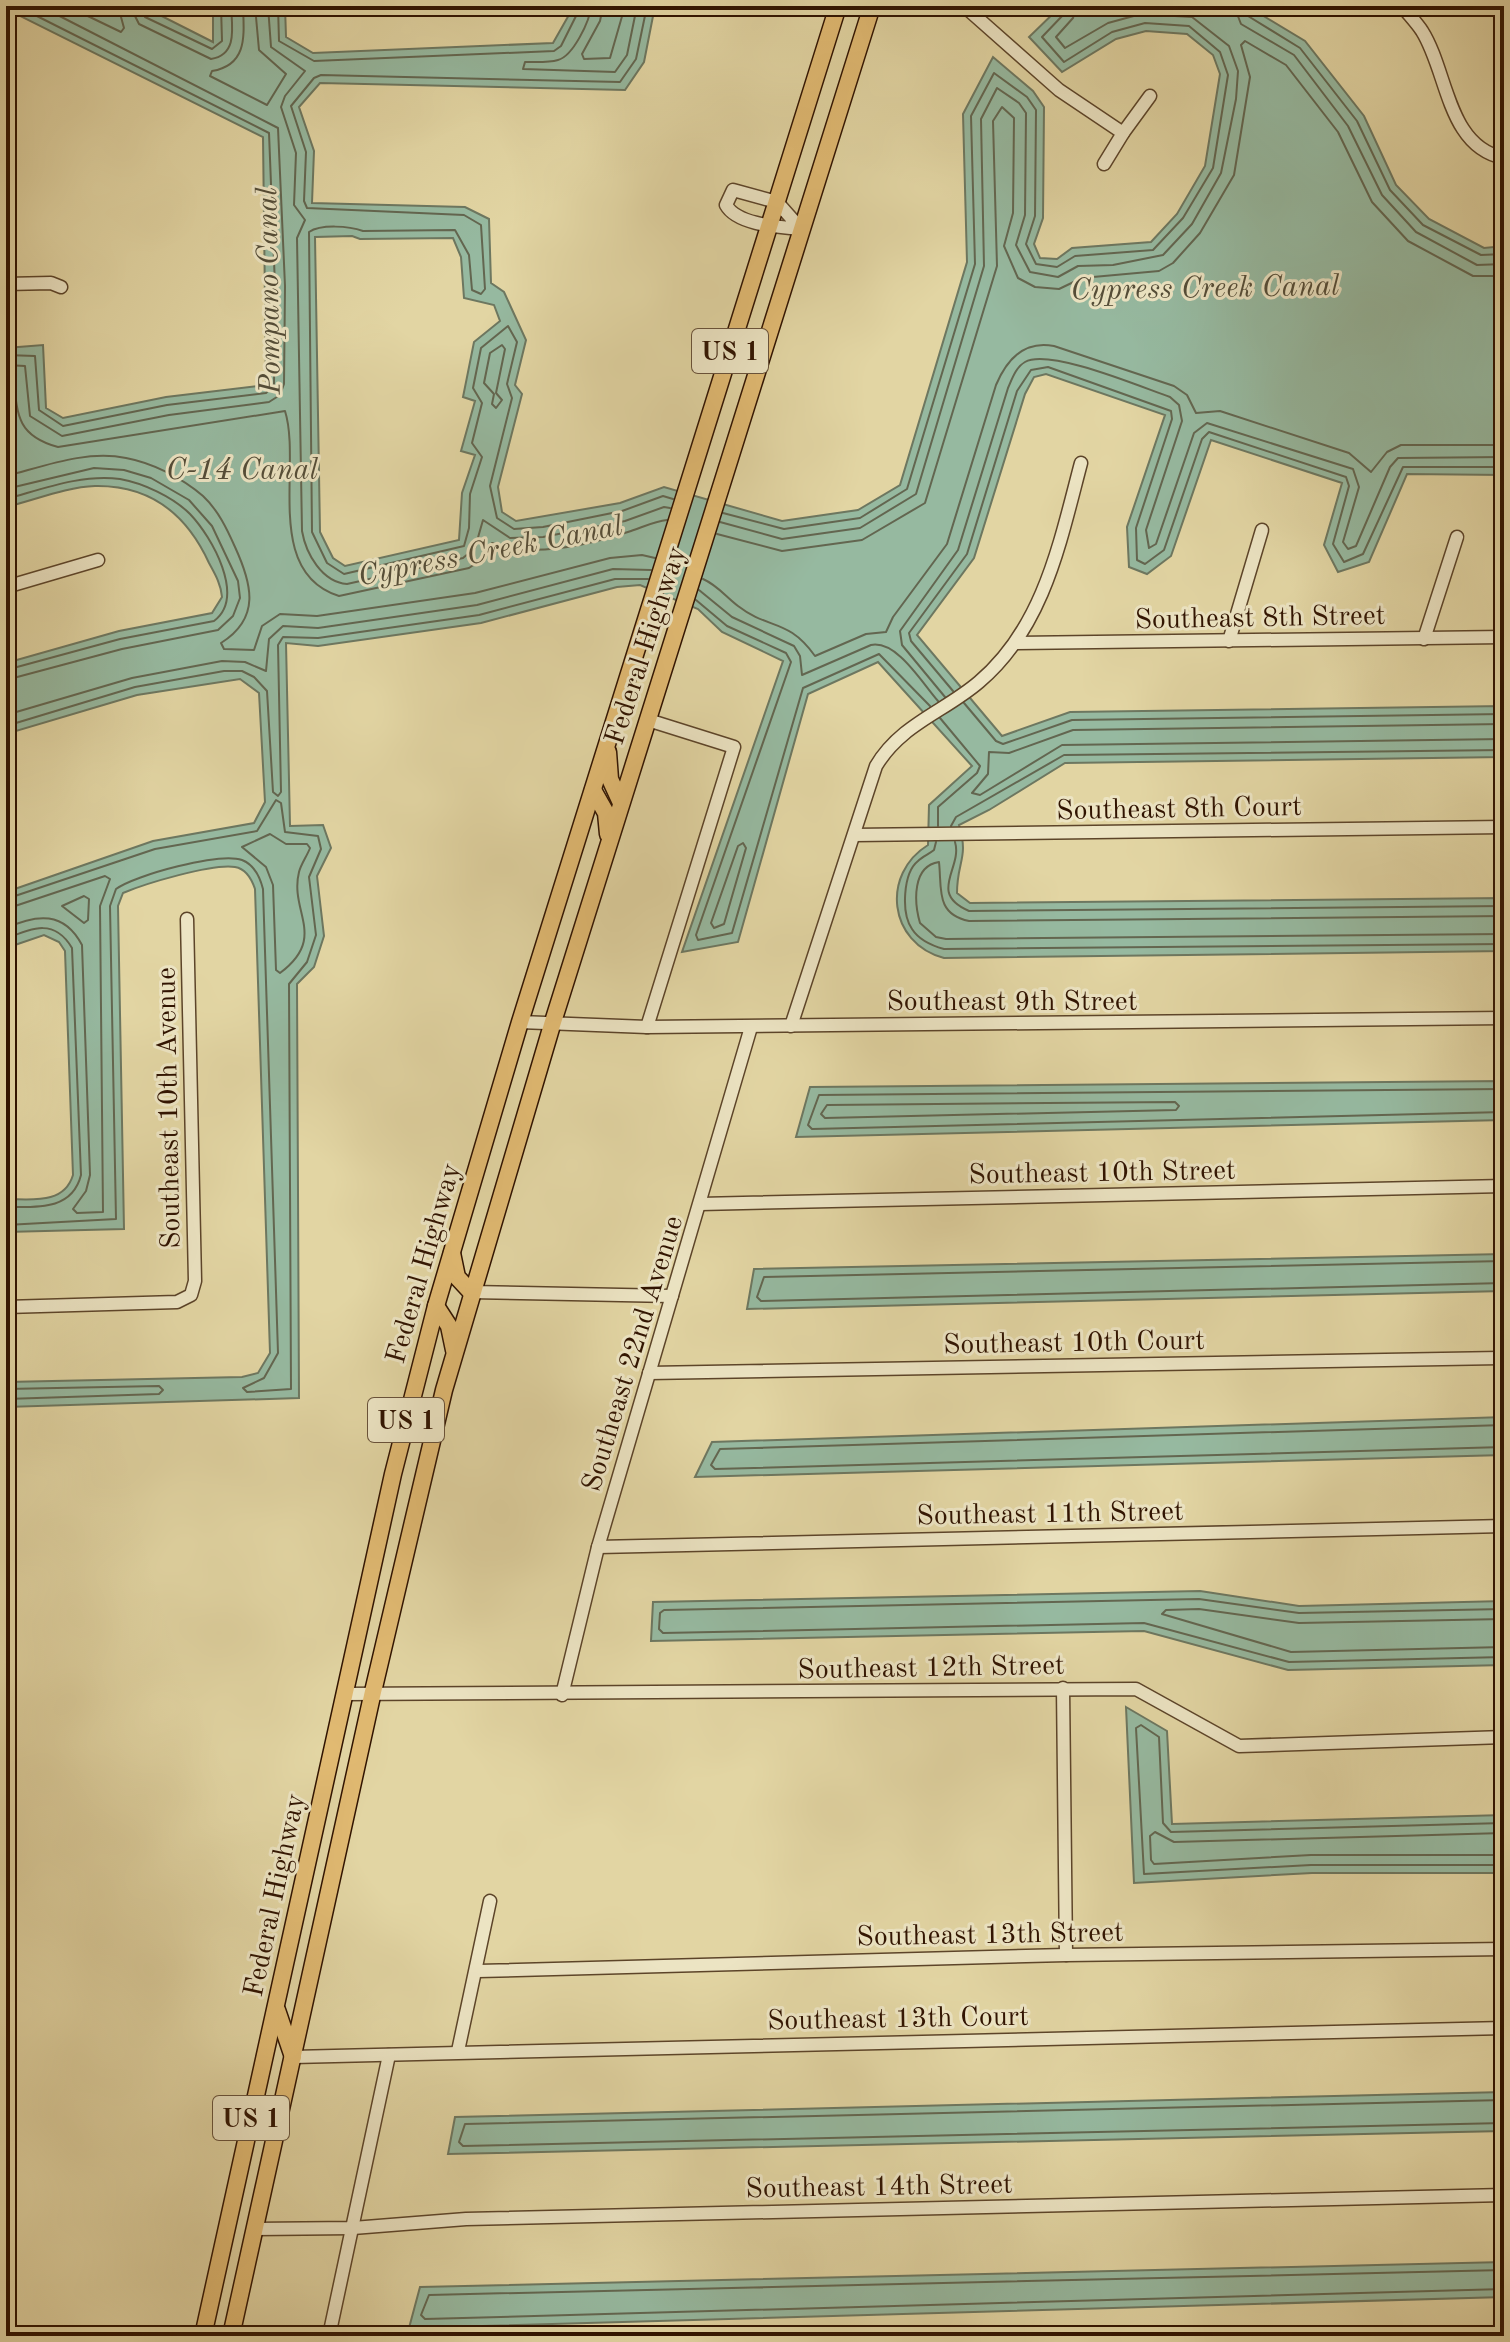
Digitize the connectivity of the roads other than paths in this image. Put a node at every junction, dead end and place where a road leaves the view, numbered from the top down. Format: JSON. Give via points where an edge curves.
{"nodes":[{"id":1,"x":838,"y":6,"type":"edge"},
{"id":2,"x":872,"y":6,"type":"edge"},
{"id":3,"x":964,"y":6,"type":"edge"},
{"id":4,"x":1402,"y":6,"type":"edge"},
{"id":5,"x":1150,"y":96,"type":"dead end"},
{"id":6,"x":1123,"y":133,"type":"junction"},
{"id":7,"x":1504,"y":158,"type":"edge"},
{"id":8,"x":1104,"y":164,"type":"dead end"},
{"id":9,"x":777,"y":202,"type":"junction"},
{"id":10,"x":770,"y":226,"type":"junction"},
{"id":11,"x":801,"y":229,"type":"junction"},
{"id":12,"x":6,"y":284,"type":"edge"},
{"id":13,"x":61,"y":287,"type":"dead end"},
{"id":14,"x":1081,"y":463,"type":"dead end"},
{"id":15,"x":1262,"y":530,"type":"dead end"},
{"id":16,"x":1457,"y":537,"type":"dead end"},
{"id":17,"x":98,"y":560,"type":"dead end"},
{"id":18,"x":6,"y":587,"type":"edge"},
{"id":19,"x":1504,"y":637,"type":"edge"},
{"id":20,"x":1424,"y":639,"type":"junction"},
{"id":21,"x":1229,"y":641,"type":"junction"},
{"id":22,"x":1017,"y":643,"type":"junction"},
{"id":23,"x":648,"y":720,"type":"junction"},
{"id":24,"x":608,"y":743,"type":"junction"},
{"id":25,"x":593,"y":790,"type":"junction"},
{"id":26,"x":621,"y":803,"type":"junction"},
{"id":27,"x":1504,"y":827,"type":"edge"},
{"id":28,"x":854,"y":835,"type":"junction"},
{"id":29,"x":609,"y":843,"type":"junction"},
{"id":30,"x":187,"y":919,"type":"dead end"},
{"id":31,"x":1504,"y":1018,"type":"edge"},
{"id":32,"x":520,"y":1022,"type":"junction"},
{"id":33,"x":552,"y":1025,"type":"junction"},
{"id":34,"x":791,"y":1026,"type":"junction"},
{"id":35,"x":647,"y":1027,"type":"junction"},
{"id":36,"x":751,"y":1027,"type":"junction"},
{"id":37,"x":1504,"y":1186,"type":"edge"},
{"id":38,"x":700,"y":1204,"type":"junction"},
{"id":39,"x":451,"y":1252,"type":"junction"},
{"id":40,"x":471,"y":1292,"type":"junction"},
{"id":41,"x":672,"y":1296,"type":"junction"},
{"id":42,"x":436,"y":1306,"type":"junction"},
{"id":43,"x":6,"y":1307,"type":"edge"},
{"id":44,"x":454,"y":1352,"type":"junction"},
{"id":45,"x":1500,"y":1358,"type":"dead end"},
{"id":46,"x":649,"y":1373,"type":"junction"},
{"id":47,"x":1504,"y":1526,"type":"edge"},
{"id":48,"x":598,"y":1547,"type":"junction"},
{"id":49,"x":1063,"y":1688,"type":"junction"},
{"id":50,"x":344,"y":1694,"type":"junction"},
{"id":51,"x":562,"y":1695,"type":"junction"},
{"id":52,"x":372,"y":1696,"type":"junction"},
{"id":53,"x":1504,"y":1737,"type":"edge"},
{"id":54,"x":490,"y":1901,"type":"dead end"},
{"id":55,"x":1504,"y":1949,"type":"edge"},
{"id":56,"x":1066,"y":1955,"type":"junction"},
{"id":57,"x":478,"y":1971,"type":"junction"},
{"id":58,"x":276,"y":2004,"type":"junction"},
{"id":59,"x":1504,"y":2028,"type":"edge"},
{"id":60,"x":267,"y":2046,"type":"junction"},
{"id":61,"x":458,"y":2051,"type":"junction"},
{"id":62,"x":389,"y":2055,"type":"junction"},
{"id":63,"x":293,"y":2057,"type":"junction"},
{"id":64,"x":283,"y":2100,"type":"junction"},
{"id":65,"x":1504,"y":2195,"type":"edge"},
{"id":66,"x":353,"y":2228,"type":"junction"},
{"id":67,"x":255,"y":2229,"type":"junction"},
{"id":68,"x":203,"y":2336,"type":"edge"},
{"id":69,"x":231,"y":2336,"type":"edge"},
{"id":70,"x":329,"y":2336,"type":"edge"}],
"edges":[{"from":1,"to":9,"type":"main road","name":"Federal Highway","number":"US 1"},
{"from":2,"to":11,"type":"main road","name":"Federal Highway","number":"US 1"},
{"from":3,"to":6,"type":"street","via":[[1059,90]]},
{"from":4,"to":7,"type":"street","via":[[1423,32],[1461,126],[1476,147]]},
{"from":5,"to":6,"type":"street"},
{"from":6,"to":8,"type":"street"},
{"from":9,"to":10,"type":"main road","name":"Federal Highway","number":"US 1"},
{"from":9,"to":10,"type":"street","via":[[740,190],[733,190],[726,200],[732,213]]},
{"from":9,"to":11,"type":"street"},
{"from":10,"to":11,"type":"street"},
{"from":10,"to":24,"type":"main road","name":"Federal Highway","number":"US 1"},
{"from":11,"to":23,"type":"main road","name":"Federal Highway","number":"US 1"},
{"from":12,"to":13,"type":"street"},
{"from":14,"to":22,"type":"street","via":[[1045,589]]},
{"from":15,"to":21,"type":"street"},
{"from":16,"to":20,"type":"street"},
{"from":17,"to":18,"type":"street"},
{"from":19,"to":20,"type":"street","name":"Southeast 8th Street"},
{"from":20,"to":21,"type":"street","name":"Southeast 8th Street"},
{"from":21,"to":22,"type":"street","name":"Southeast 8th Street"},
{"from":22,"to":28,"type":"street","via":[[976,685],[918,720],[886,749]]},
{"from":23,"to":26,"type":"main road","name":"Federal Highway","number":"US 1"},
{"from":23,"to":35,"type":"street","via":[[734,747]]},
{"from":24,"to":25,"type":"main road","name":"Federal Highway","number":"US 1"},
{"from":24,"to":26,"type":"main road","via":[[610,779]]},
{"from":25,"to":29,"type":"main road","via":[[606,813]]},
{"from":25,"to":32,"type":"main road","name":"Federal Highway","number":"US 1"},
{"from":26,"to":29,"type":"main road","name":"Federal Highway","number":"US 1"},
{"from":27,"to":28,"type":"street","name":"Southeast 8th Court"},
{"from":28,"to":34,"type":"street"},
{"from":29,"to":33,"type":"main road","name":"Federal Highway","number":"US 1"},
{"from":30,"to":43,"type":"street","name":"Southeast 10th Avenue","via":[[195,1281],[191,1295],[177,1302]]},
{"from":31,"to":34,"type":"street","name":"Southeast 9th Street"},
{"from":32,"to":33,"type":"street","name":"Southeast 9th Street"},
{"from":32,"to":39,"type":"main road","name":"Federal Highway","number":"US 1"},
{"from":33,"to":35,"type":"street","name":"Southeast 9th Street"},
{"from":33,"to":40,"type":"main road","name":"Federal Highway","number":"US 1"},
{"from":34,"to":36,"type":"street","name":"Southeast 9th Street"},
{"from":35,"to":36,"type":"street","name":"Southeast 9th Street"},
{"from":36,"to":38,"type":"street","name":"Southeast 22nd Avenue"},
{"from":37,"to":38,"type":"street","name":"Southeast 10th Street"},
{"from":38,"to":41,"type":"street","name":"Southeast 22nd Avenue"},
{"from":39,"to":40,"type":"main road","via":[[457,1277]]},
{"from":39,"to":42,"type":"main road","name":"Federal Highway","number":"US 1"},
{"from":40,"to":41,"type":"street"},
{"from":40,"to":44,"type":"main road","name":"Federal Highway","number":"US 1"},
{"from":41,"to":46,"type":"street","name":"Southeast 22nd Avenue"},
{"from":42,"to":44,"type":"main road","via":[[449,1326]]},
{"from":42,"to":50,"type":"main road","name":"Federal Highway","number":"US 1"},
{"from":44,"to":52,"type":"main road","name":"Federal Highway","number":"US 1"},
{"from":45,"to":46,"type":"street","name":"Southeast 10th Court"},
{"from":46,"to":48,"type":"street","name":"Southeast 22nd Avenue"},
{"from":47,"to":48,"type":"street","name":"Southeast 11th Street"},
{"from":48,"to":51,"type":"street","name":"Southeast 22nd Avenue"},
{"from":49,"to":51,"type":"street","name":"Southeast 12th Street"},
{"from":49,"to":53,"type":"street","name":"Southeast 12th Street","via":[[1136,1689],[1239,1746]]},
{"from":49,"to":56,"type":"street"},
{"from":50,"to":52,"type":"street","name":"Southeast 12th Street"},
{"from":50,"to":58,"type":"main road","name":"Federal Highway","number":"US 1"},
{"from":51,"to":52,"type":"street","name":"Southeast 12th Street"},
{"from":52,"to":63,"type":"main road","name":"Federal Highway","number":"US 1"},
{"from":54,"to":57,"type":"street"},
{"from":55,"to":56,"type":"street","name":"Southeast 13th Street"},
{"from":56,"to":57,"type":"street","name":"Southeast 13th Street"},
{"from":57,"to":61,"type":"street"},
{"from":58,"to":60,"type":"main road","name":"Federal Highway","number":"US 1"},
{"from":58,"to":63,"type":"main road"},
{"from":59,"to":61,"type":"street","name":"Southeast 13th Court"},
{"from":60,"to":64,"type":"main road"},
{"from":60,"to":68,"type":"main road","name":"Federal Highway","number":"US 1"},
{"from":61,"to":62,"type":"street","name":"Southeast 13th Court"},
{"from":62,"to":63,"type":"street","name":"Southeast 13th Court"},
{"from":62,"to":66,"type":"street"},
{"from":63,"to":64,"type":"main road","name":"Federal Highway","number":"US 1"},
{"from":64,"to":67,"type":"main road","name":"Federal Highway","number":"US 1"},
{"from":65,"to":66,"type":"street","name":"Southeast 14th Street","via":[[466,2219]]},
{"from":66,"to":67,"type":"street","name":"Southeast 14th Street"},
{"from":66,"to":70,"type":"street"},
{"from":67,"to":69,"type":"main road","name":"Federal Highway","number":"US 1"}]}
